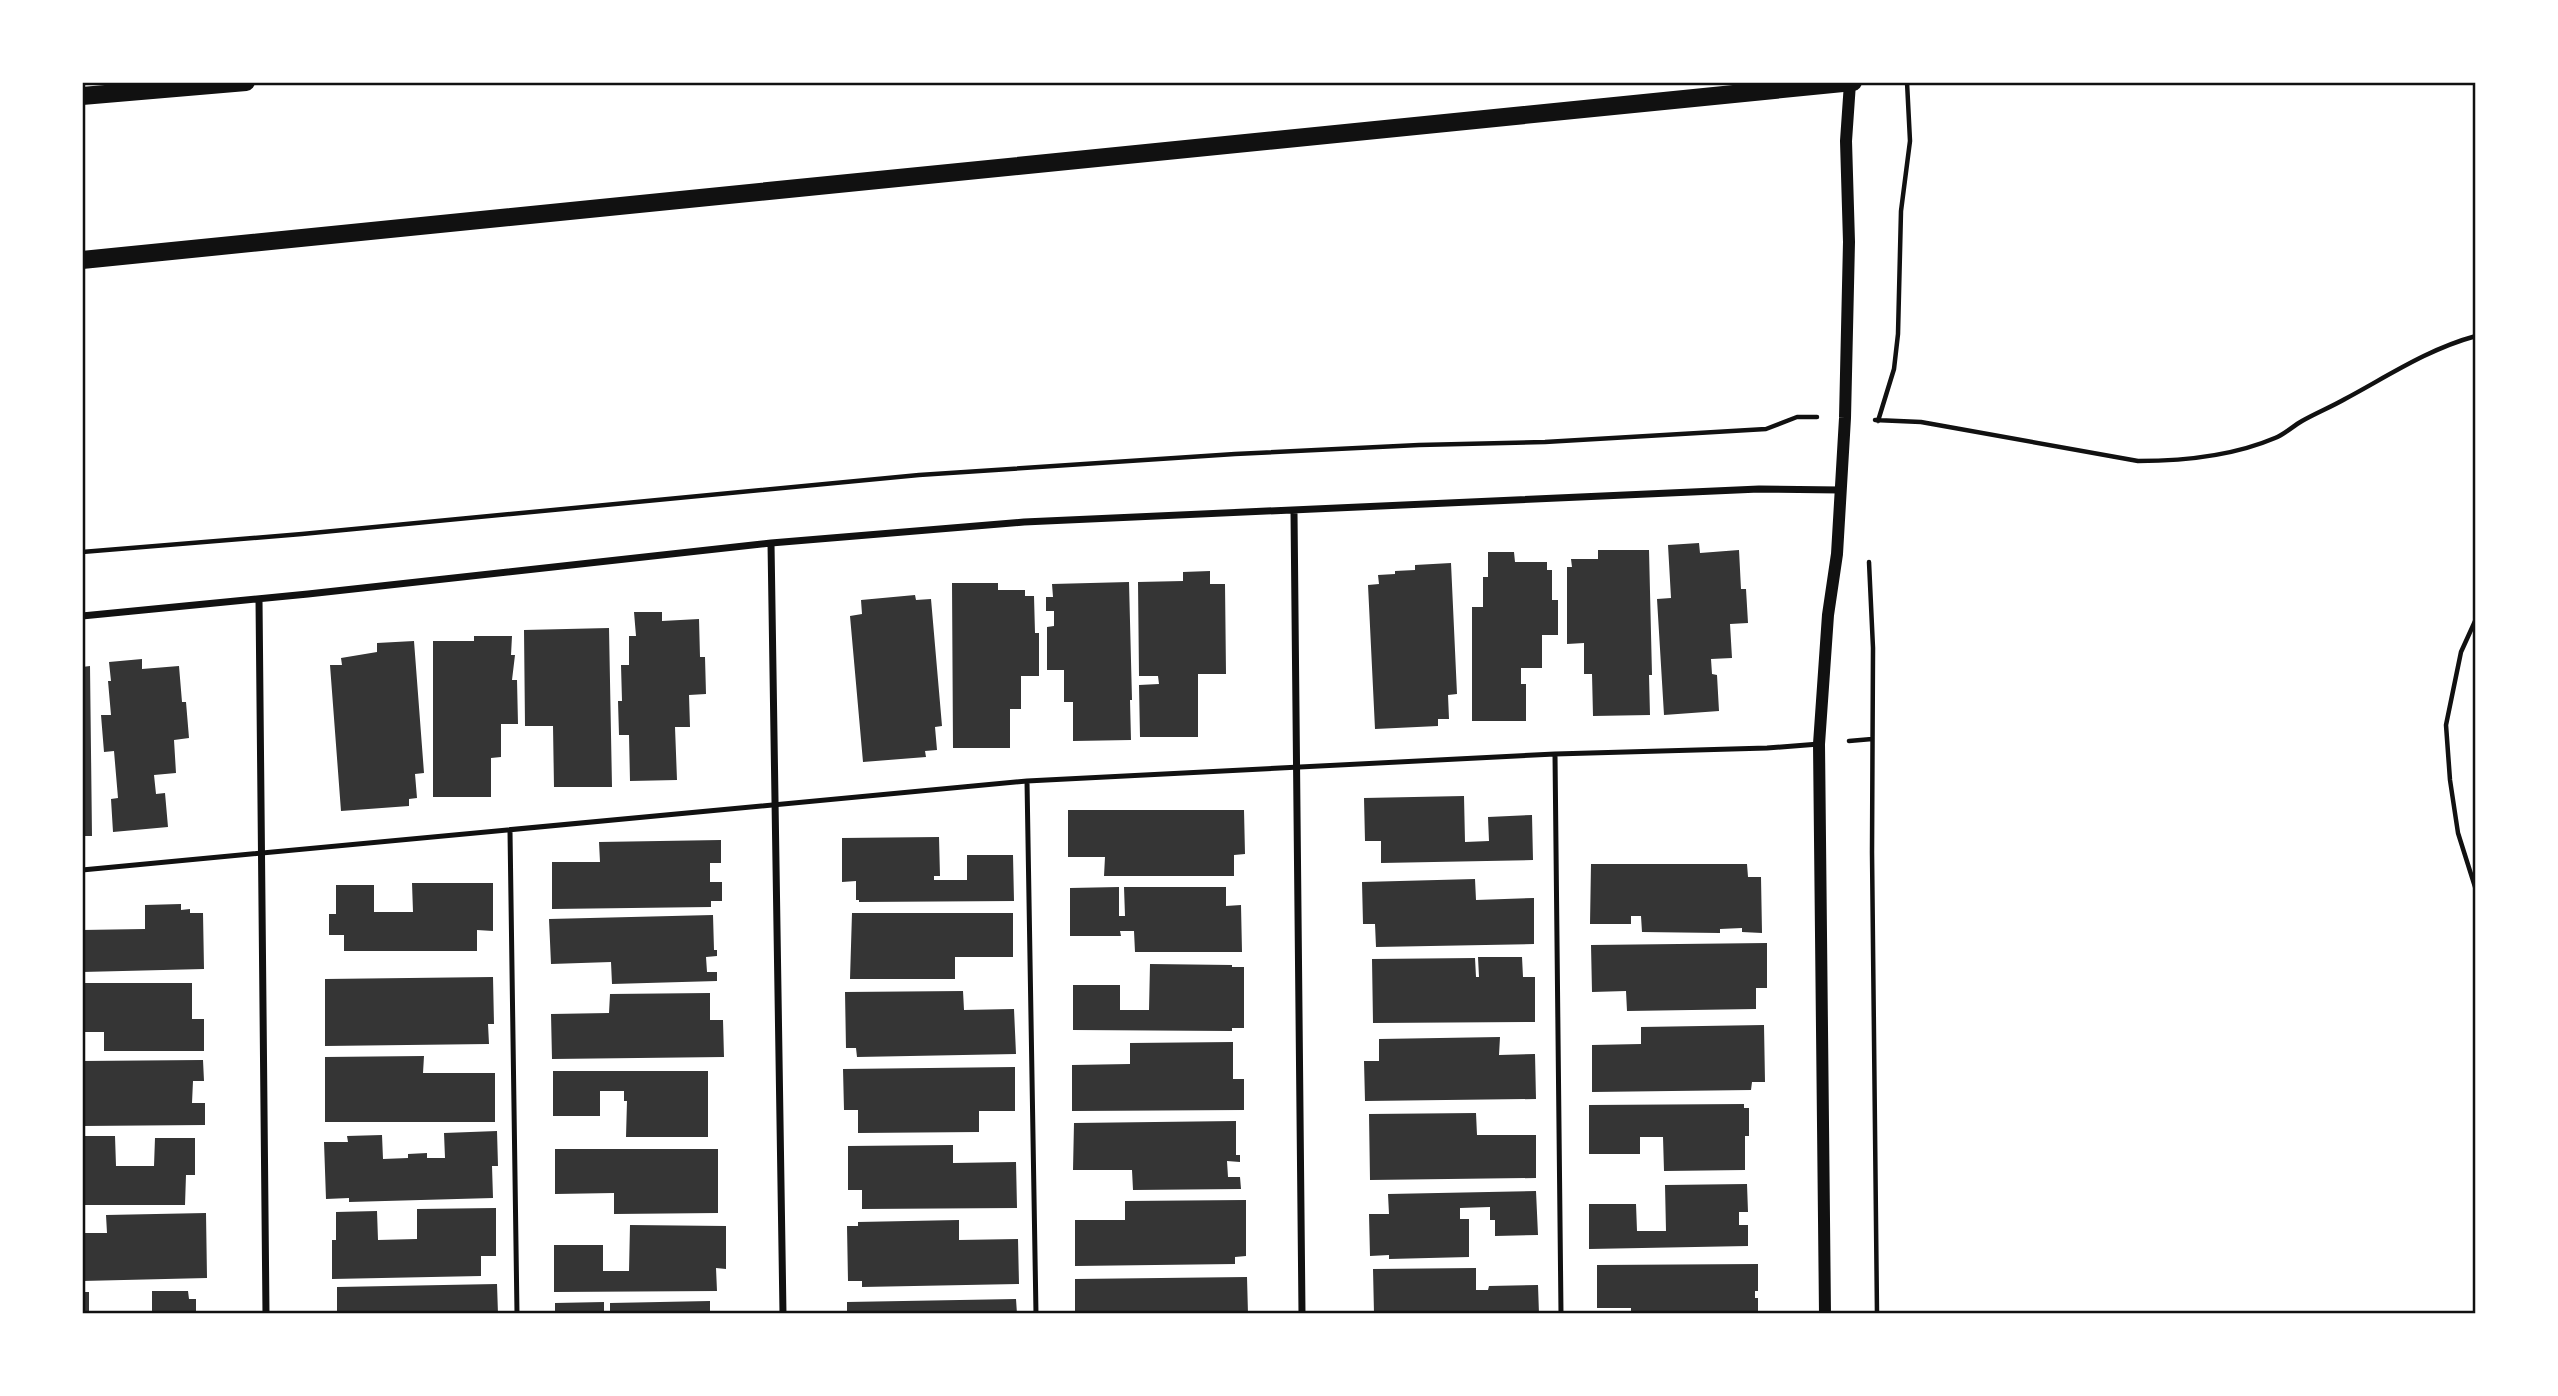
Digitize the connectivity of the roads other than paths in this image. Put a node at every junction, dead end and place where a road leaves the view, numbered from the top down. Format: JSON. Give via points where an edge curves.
{"nodes":[{"id":1,"x":246,"y":82,"type":"edge"},
{"id":2,"x":1851,"y":82,"type":"edge"},
{"id":3,"x":82,"y":96,"type":"edge"},
{"id":4,"x":82,"y":260,"type":"edge"},
{"id":5,"x":1840,"y":489,"type":"junction"},
{"id":6,"x":1294,"y":511,"type":"junction"},
{"id":7,"x":771,"y":543,"type":"junction"},
{"id":8,"x":259,"y":599,"type":"junction"},
{"id":9,"x":82,"y":616,"type":"edge"},
{"id":10,"x":1819,"y":744,"type":"junction"},
{"id":11,"x":1555,"y":754,"type":"junction"},
{"id":12,"x":1297,"y":767,"type":"junction"},
{"id":13,"x":1027,"y":781,"type":"junction"},
{"id":14,"x":776,"y":806,"type":"junction"},
{"id":15,"x":510,"y":831,"type":"junction"},
{"id":16,"x":260,"y":854,"type":"junction"},
{"id":17,"x":82,"y":870,"type":"edge"},
{"id":18,"x":266,"y":1314,"type":"edge"},
{"id":19,"x":517,"y":1314,"type":"edge"},
{"id":20,"x":783,"y":1314,"type":"edge"},
{"id":21,"x":1036,"y":1314,"type":"edge"},
{"id":22,"x":1302,"y":1314,"type":"edge"},
{"id":23,"x":1561,"y":1314,"type":"edge"},
{"id":24,"x":1825,"y":1314,"type":"edge"}],
"edges":[{"from":1,"to":3,"type":"main road"},
{"from":2,"to":4,"type":"main road"},
{"from":2,"to":5,"type":"street","via":[[1846,141],[1848,338]]},
{"from":5,"to":6,"type":"street"},
{"from":5,"to":10,"type":"street"},
{"from":6,"to":7,"type":"street","via":[[1024,522]]},
{"from":6,"to":12,"type":"street"},
{"from":7,"to":8,"type":"street"},
{"from":7,"to":14,"type":"street"},
{"from":8,"to":9,"type":"street"},
{"from":8,"to":16,"type":"street"},
{"from":10,"to":11,"type":"lane"},
{"from":10,"to":24,"type":"street"},
{"from":11,"to":12,"type":"lane"},
{"from":11,"to":23,"type":"lane"},
{"from":12,"to":13,"type":"lane"},
{"from":12,"to":22,"type":"street"},
{"from":13,"to":14,"type":"lane"},
{"from":13,"to":21,"type":"lane"},
{"from":14,"to":15,"type":"lane"},
{"from":14,"to":20,"type":"street"},
{"from":15,"to":16,"type":"lane"},
{"from":15,"to":19,"type":"lane"},
{"from":16,"to":17,"type":"lane"},
{"from":16,"to":18,"type":"street"}]}
